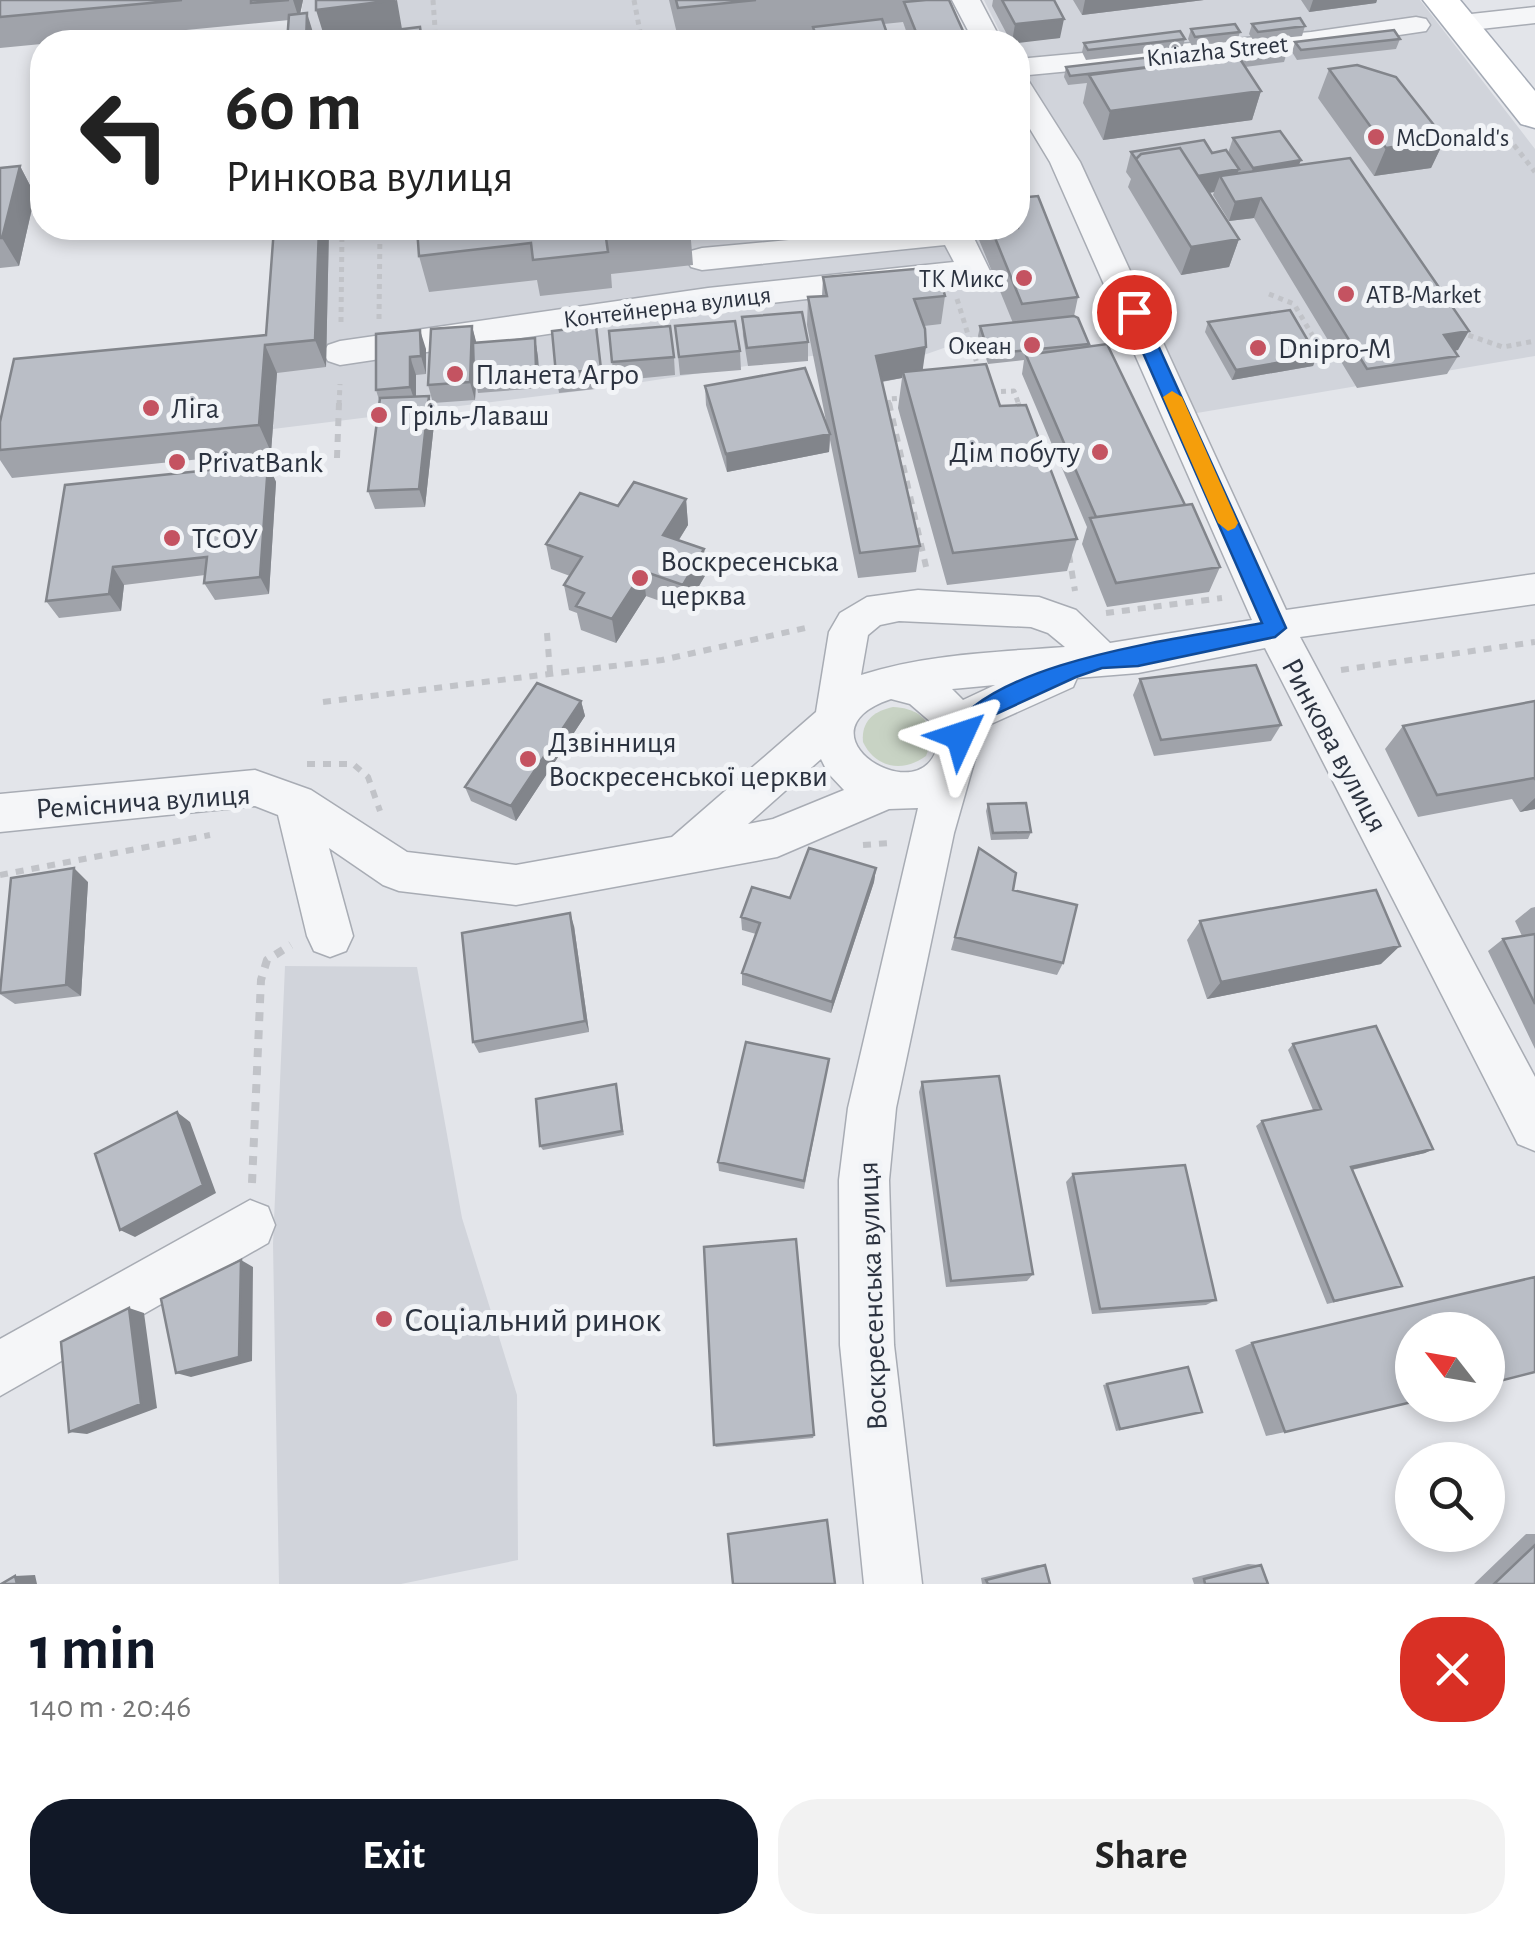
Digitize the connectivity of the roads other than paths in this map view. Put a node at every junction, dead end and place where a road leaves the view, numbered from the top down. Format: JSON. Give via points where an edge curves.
{"nodes":[{"id":1,"x":966,"y":0,"type":"edge"},
{"id":2,"x":1459,"y":13,"type":"edge"},
{"id":3,"x":1535,"y":15,"type":"edge"},
{"id":4,"x":982,"y":30,"type":"edge"},
{"id":5,"x":1535,"y":66,"type":"edge"},
{"id":6,"x":1030,"y":67,"type":"edge"},
{"id":7,"x":1030,"y":105,"type":"edge"},
{"id":8,"x":1535,"y":116,"type":"edge"},
{"id":9,"x":806,"y":240,"type":"edge"},
{"id":10,"x":956,"y":247,"type":"edge"},
{"id":11,"x":340,"y":353,"type":"dead end"},
{"id":12,"x":1535,"y":589,"type":"edge"},
{"id":13,"x":1275,"y":628,"type":"junction"},
{"id":14,"x":1102,"y":660,"type":"junction"},
{"id":15,"x":891,"y":682,"type":"junction"},
{"id":16,"x":836,"y":715,"type":"junction"},
{"id":17,"x":955,"y":751,"type":"junction"},
{"id":18,"x":296,"y":803,"type":"junction"},
{"id":19,"x":910,"y":804,"type":"junction"},
{"id":20,"x":0,"y":813,"type":"edge"},
{"id":21,"x":681,"y":856,"type":"junction"},
{"id":22,"x":330,"y":936,"type":"road end"},
{"id":23,"x":1535,"y":1127,"type":"edge"},
{"id":24,"x":250,"y":1225,"type":"road end"},
{"id":25,"x":0,"y":1369,"type":"edge"},
{"id":26,"x":893,"y":1584,"type":"edge"}],
"edges":[{"from":1,"to":4,"type":"street"},
{"from":2,"to":3,"type":"street","name":"Kniazha Street"},
{"from":2,"to":5,"type":"main road"},
{"from":2,"to":6,"type":"street","name":"Kniazha Street","via":[[1312,40]]},
{"from":2,"to":8,"type":"main road"},
{"from":7,"to":13,"type":"street","name":"Ринкова вулиця","via":[[1065,162]]},
{"from":9,"to":10,"type":"street","name":"Контейнерна вулиця","via":[[702,262]]},
{"from":10,"to":11,"type":"street","name":"Контейнерна вулиця","via":[[708,299]]},
{"from":12,"to":13,"type":"street"},
{"from":13,"to":14,"type":"street"},
{"from":13,"to":23,"type":"street","name":"Ринкова вулиця"},
{"from":14,"to":15,"type":"street"},
{"from":14,"to":16,"type":"street","via":[[1073,618],[1018,608],[880,609],[854,623],[846,641]]},
{"from":14,"to":17,"type":"street","via":[[977,712]]},
{"from":15,"to":16,"type":"street","via":[[853,694]]},
{"from":15,"to":17,"type":"street","via":[[930,692],[955,719]]},
{"from":16,"to":19,"type":"street","via":[[832,741],[850,774]]},
{"from":16,"to":21,"type":"street"},
{"from":17,"to":19,"type":"street","name":"Воскресенська вулиця"},
{"from":18,"to":20,"type":"street","name":"Реміснича вулиця","via":[[255,788]]},
{"from":18,"to":21,"type":"street","name":"Реміснича вулиця","via":[[399,871],[516,885]]},
{"from":18,"to":22,"type":"street"},
{"from":19,"to":21,"type":"street","name":"Реміснича вулиця"},
{"from":19,"to":26,"type":"street","name":"Воскресенська вулиця","via":[[864,1180],[867,1345]]},
{"from":24,"to":25,"type":"street"}]}
